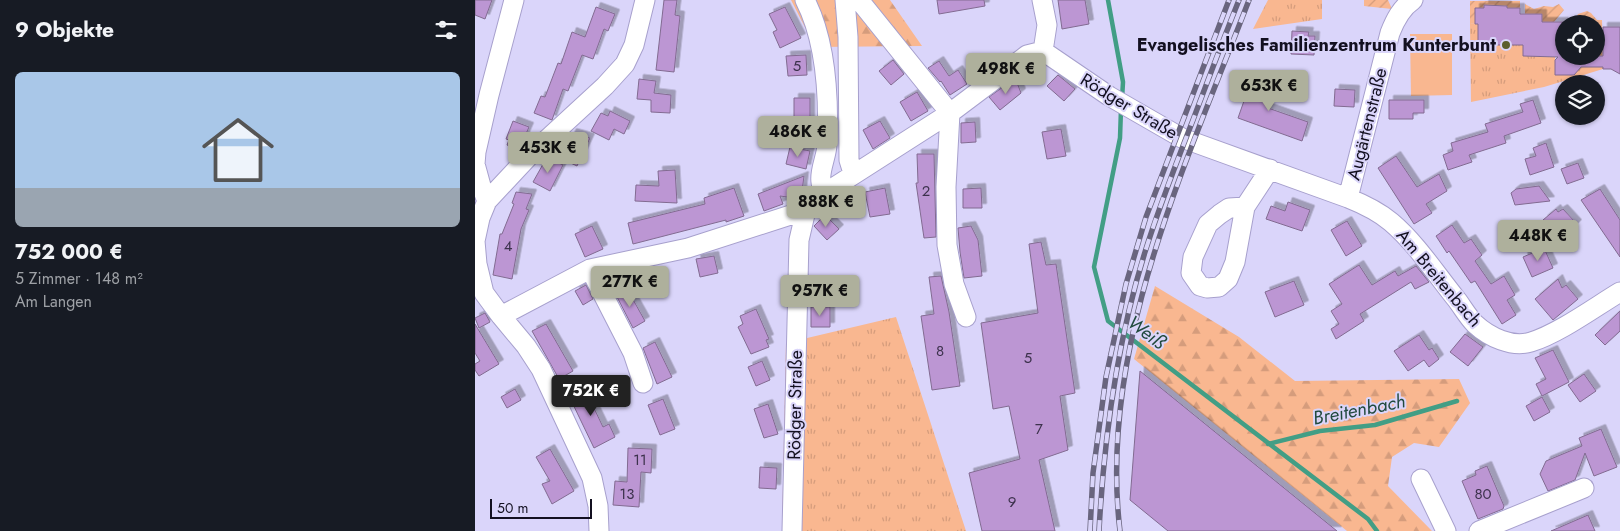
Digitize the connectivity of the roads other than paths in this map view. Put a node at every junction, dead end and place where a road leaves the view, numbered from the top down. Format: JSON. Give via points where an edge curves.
{"nodes":[{"id":1,"x":645,"y":0,"type":"edge"},
{"id":2,"x":805,"y":0,"type":"edge"},
{"id":3,"x":845,"y":0,"type":"edge"},
{"id":4,"x":859,"y":0,"type":"edge"},
{"id":5,"x":1042,"y":0,"type":"edge"},
{"id":6,"x":515,"y":1,"type":"edge"},
{"id":7,"x":1405,"y":3,"type":"edge"},
{"id":8,"x":1043,"y":51,"type":"junction"},
{"id":9,"x":950,"y":113,"type":"junction"},
{"id":10,"x":1199,"y":144,"type":"joint"},
{"id":11,"x":1270,"y":170,"type":"junction"},
{"id":12,"x":853,"y":173,"type":"junction"},
{"id":13,"x":825,"y":193,"type":"junction"},
{"id":14,"x":1348,"y":198,"type":"junction"},
{"id":15,"x":487,"y":202,"type":"junction"},
{"id":16,"x":1245,"y":208,"type":"dead end"},
{"id":17,"x":806,"y":210,"type":"junction"},
{"id":18,"x":590,"y":269,"type":"junction"},
{"id":19,"x":1620,"y":292,"type":"edge"},
{"id":20,"x":501,"y":316,"type":"junction"},
{"id":21,"x":966,"y":317,"type":"dead end"},
{"id":22,"x":643,"y":383,"type":"dead end"},
{"id":23,"x":1421,"y":479,"type":"dead end"},
{"id":24,"x":1584,"y":488,"type":"dead end"},
{"id":25,"x":599,"y":531,"type":"edge"},
{"id":26,"x":792,"y":531,"type":"edge"},
{"id":27,"x":1446,"y":531,"type":"edge"},
{"id":28,"x":1479,"y":531,"type":"edge"}],
"edges":[{"from":1,"to":15,"type":"street","via":[[634,45],[625,64],[530,155]]},
{"from":2,"to":13,"type":"street","via":[[821,46],[827,96],[827,146],[820,180]]},
{"from":3,"to":12,"type":"street","via":[[849,160]]},
{"from":4,"to":9,"type":"street"},
{"from":5,"to":8,"type":"street","via":[[1047,25]]},
{"from":6,"to":15,"type":"street","via":[[476,152],[475,164]]},
{"from":7,"to":14,"type":"street","name":"Augärtenstraße","via":[[1390,33]]},
{"from":8,"to":9,"type":"street","via":[[1027,55]]},
{"from":8,"to":10,"type":"street","name":"Rödger Straße","via":[[1134,111]]},
{"from":9,"to":12,"type":"street"},
{"from":9,"to":21,"type":"street","via":[[947,245],[953,284]]},
{"from":10,"to":11,"type":"street","name":"Am Breitenbach"},
{"from":11,"to":14,"type":"street","name":"Am Breitenbach"},
{"from":11,"to":16,"type":"street"},
{"from":12,"to":13,"type":"street"},
{"from":13,"to":17,"type":"street"},
{"from":14,"to":19,"type":"street","name":"Am Breitenbach","via":[[1391,222],[1475,324],[1502,341],[1530,343]]},
{"from":15,"to":20,"type":"street","via":[[479,218],[475,240],[477,264],[484,293]]},
{"from":17,"to":18,"type":"street","via":[[688,248]]},
{"from":17,"to":26,"type":"street","name":"Rödger Straße","via":[[799,240]]},
{"from":18,"to":20,"type":"street"},
{"from":18,"to":22,"type":"street","via":[[633,353]]},
{"from":20,"to":25,"type":"street","via":[[541,369],[581,451],[592,478]]},
{"from":23,"to":27,"type":"street"},
{"from":24,"to":28,"type":"street"}]}
